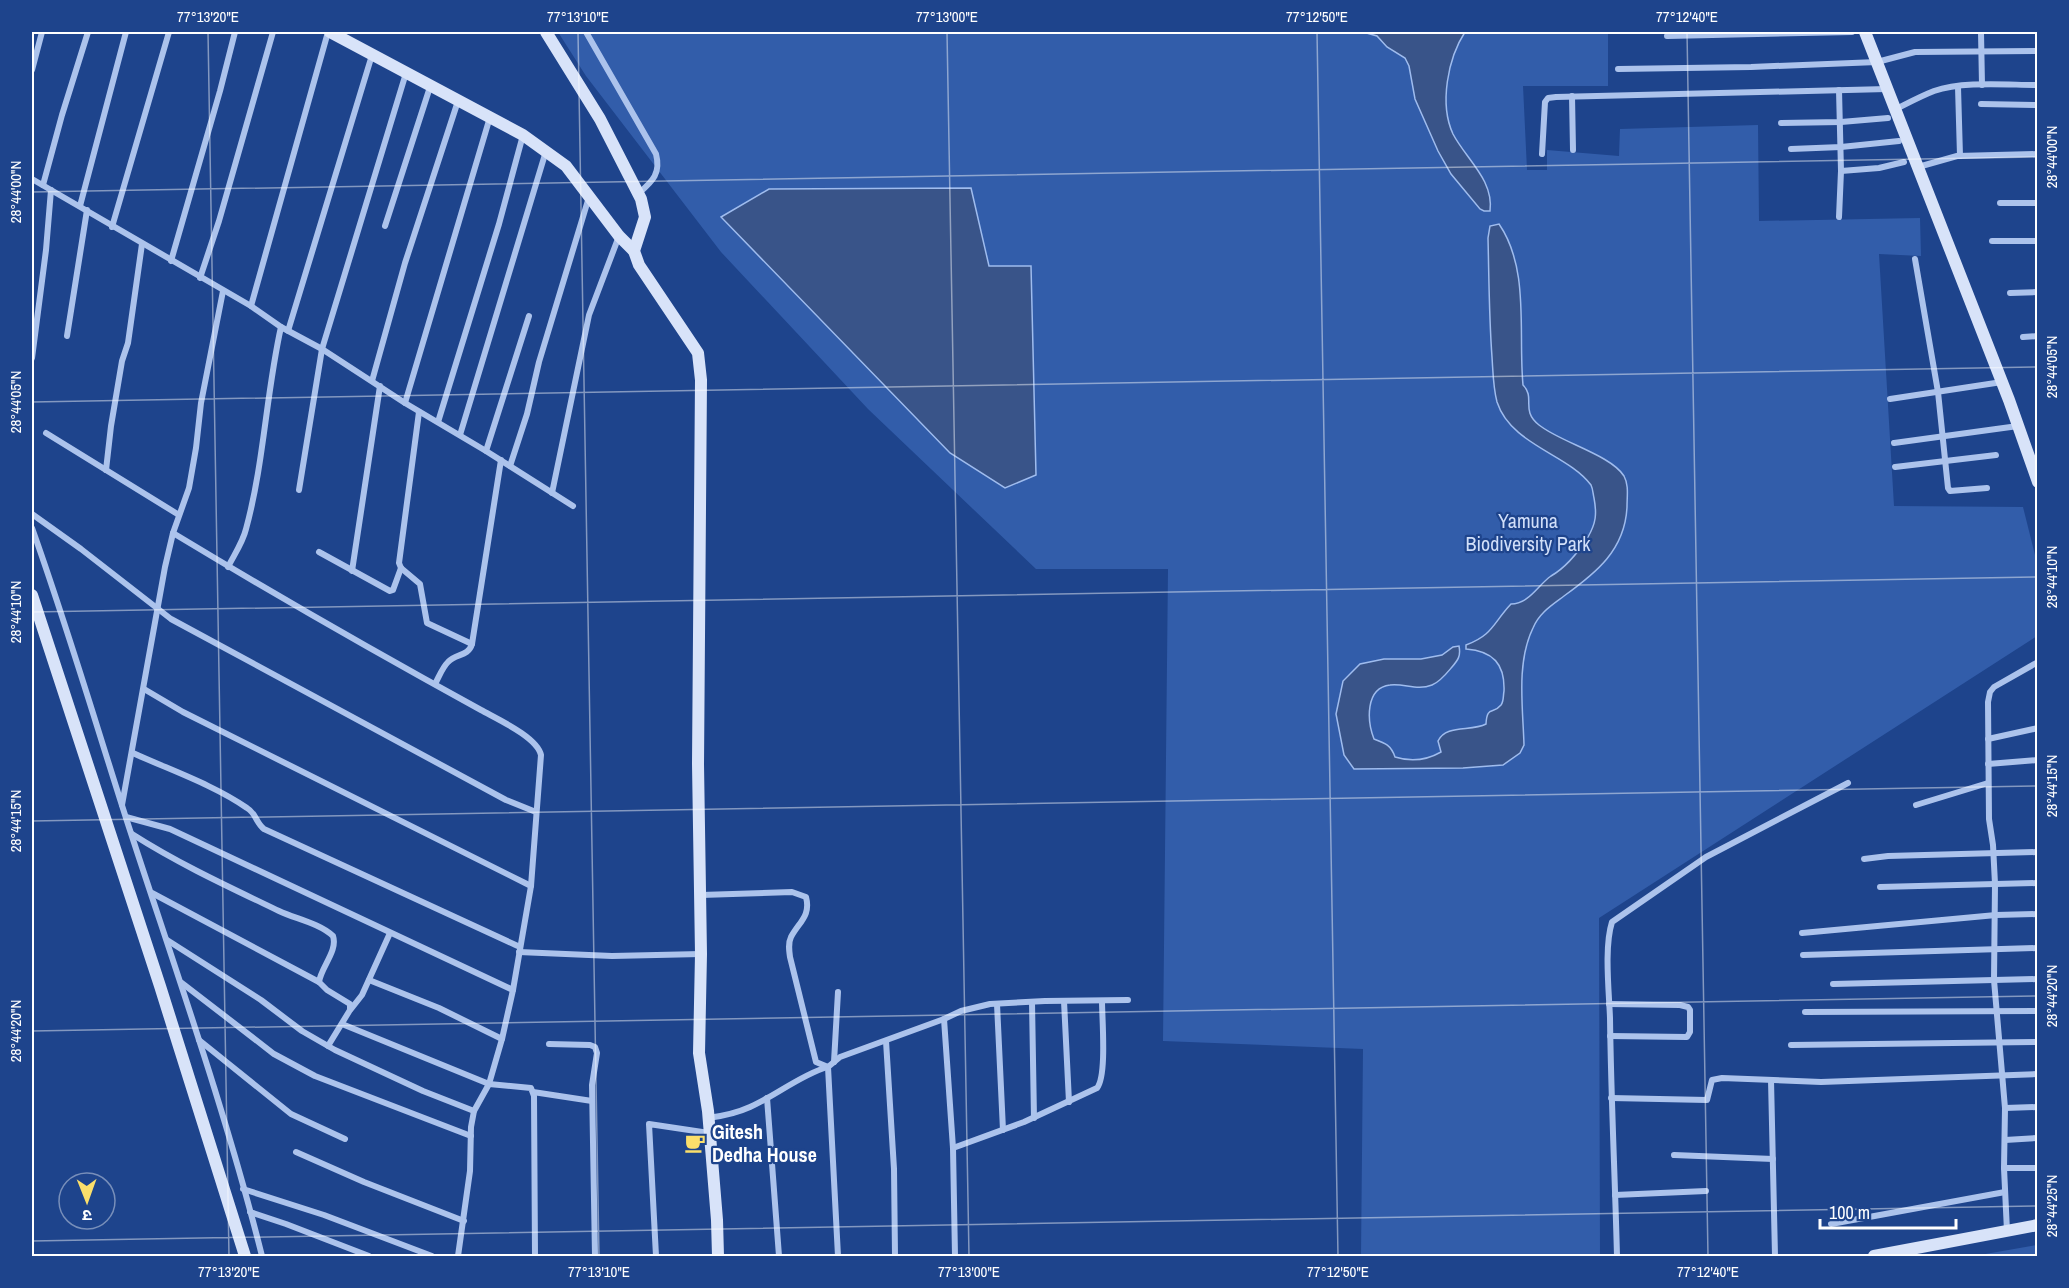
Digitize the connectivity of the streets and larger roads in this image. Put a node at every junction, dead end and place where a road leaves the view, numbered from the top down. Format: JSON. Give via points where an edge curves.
{"nodes":[{"id":1,"x":42,"y":32,"type":"edge"},
{"id":2,"x":88,"y":32,"type":"edge"},
{"id":3,"x":126,"y":32,"type":"edge"},
{"id":4,"x":169,"y":32,"type":"edge"},
{"id":5,"x":235,"y":32,"type":"edge"},
{"id":6,"x":273,"y":32,"type":"edge"},
{"id":7,"x":329,"y":32,"type":"edge"},
{"id":8,"x":546,"y":32,"type":"edge"},
{"id":9,"x":586,"y":32,"type":"edge"},
{"id":10,"x":1852,"y":32,"type":"edge"},
{"id":11,"x":1865,"y":32,"type":"edge"},
{"id":12,"x":1982,"y":32,"type":"edge"},
{"id":13,"x":1667,"y":36,"type":"dead end"},
{"id":14,"x":1982,"y":51,"type":"junction"},
{"id":15,"x":2037,"y":51,"type":"edge"},
{"id":16,"x":372,"y":54,"type":"junction"},
{"id":17,"x":1877,"y":62,"type":"junction"},
{"id":18,"x":1618,"y":69,"type":"dead end"},
{"id":19,"x":32,"y":70,"type":"edge"},
{"id":20,"x":406,"y":73,"type":"junction"},
{"id":21,"x":1982,"y":85,"type":"junction"},
{"id":22,"x":2037,"y":85,"type":"edge"},
{"id":23,"x":430,"y":87,"type":"junction"},
{"id":24,"x":1958,"y":87,"type":"junction"},
{"id":25,"x":1887,"y":89,"type":"junction"},
{"id":26,"x":1839,"y":90,"type":"junction"},
{"id":27,"x":1572,"y":96,"type":"junction"},
{"id":28,"x":458,"y":101,"type":"junction"},
{"id":29,"x":1981,"y":104,"type":"dead end"},
{"id":30,"x":2037,"y":105,"type":"edge"},
{"id":31,"x":1892,"y":114,"type":"junction"},
{"id":32,"x":490,"y":117,"type":"junction"},
{"id":33,"x":1841,"y":122,"type":"junction"},
{"id":34,"x":1781,"y":123,"type":"dead end"},
{"id":35,"x":523,"y":135,"type":"junction"},
{"id":36,"x":1899,"y":141,"type":"dead end"},
{"id":37,"x":1841,"y":147,"type":"junction"},
{"id":38,"x":1791,"y":149,"type":"dead end"},
{"id":39,"x":546,"y":150,"type":"junction"},
{"id":40,"x":1573,"y":150,"type":"dead end"},
{"id":41,"x":1542,"y":154,"type":"dead end"},
{"id":42,"x":2037,"y":154,"type":"edge"},
{"id":43,"x":1956,"y":157,"type":"junction"},
{"id":44,"x":1904,"y":162,"type":"dead end"},
{"id":45,"x":1918,"y":167,"type":"junction"},
{"id":46,"x":1841,"y":171,"type":"junction"},
{"id":47,"x":32,"y":178,"type":"edge"},
{"id":48,"x":43,"y":185,"type":"junction"},
{"id":49,"x":51,"y":190,"type":"junction"},
{"id":50,"x":638,"y":194,"type":"junction"},
{"id":51,"x":589,"y":197,"type":"junction"},
{"id":52,"x":2000,"y":203,"type":"dead end"},
{"id":53,"x":2037,"y":203,"type":"edge"},
{"id":54,"x":83,"y":208,"type":"junction"},
{"id":55,"x":1839,"y":217,"type":"dead end"},
{"id":56,"x":385,"y":226,"type":"dead end"},
{"id":57,"x":112,"y":227,"type":"junction"},
{"id":58,"x":619,"y":236,"type":"junction"},
{"id":59,"x":2037,"y":240,"type":"edge"},
{"id":60,"x":1992,"y":241,"type":"dead end"},
{"id":61,"x":142,"y":244,"type":"junction"},
{"id":62,"x":634,"y":251,"type":"junction"},
{"id":63,"x":1915,"y":259,"type":"dead end"},
{"id":64,"x":171,"y":261,"type":"junction"},
{"id":65,"x":200,"y":278,"type":"junction"},
{"id":66,"x":223,"y":291,"type":"junction"},
{"id":67,"x":2010,"y":292,"type":"dead end"},
{"id":68,"x":2037,"y":292,"type":"edge"},
{"id":69,"x":251,"y":306,"type":"junction"},
{"id":70,"x":529,"y":316,"type":"dead end"},
{"id":71,"x":281,"y":327,"type":"junction"},
{"id":72,"x":288,"y":331,"type":"junction"},
{"id":73,"x":33,"y":336,"type":"edge"},
{"id":74,"x":67,"y":336,"type":"dead end"},
{"id":75,"x":2037,"y":336,"type":"edge"},
{"id":76,"x":2023,"y":337,"type":"dead end"},
{"id":77,"x":322,"y":349,"type":"junction"},
{"id":78,"x":32,"y":358,"type":"edge"},
{"id":79,"x":372,"y":381,"type":"junction"},
{"id":80,"x":2002,"y":382,"type":"junction"},
{"id":81,"x":380,"y":386,"type":"junction"},
{"id":82,"x":1938,"y":392,"type":"junction"},
{"id":83,"x":1890,"y":399,"type":"dead end"},
{"id":84,"x":405,"y":403,"type":"junction"},
{"id":85,"x":420,"y":411,"type":"junction"},
{"id":86,"x":438,"y":422,"type":"junction"},
{"id":87,"x":2018,"y":426,"type":"junction"},
{"id":88,"x":45,"y":433,"type":"dead end"},
{"id":89,"x":460,"y":435,"type":"junction"},
{"id":90,"x":1943,"y":438,"type":"junction"},
{"id":91,"x":1894,"y":443,"type":"dead end"},
{"id":92,"x":486,"y":451,"type":"junction"},
{"id":93,"x":1996,"y":455,"type":"dead end"},
{"id":94,"x":501,"y":460,"type":"junction"},
{"id":95,"x":1946,"y":462,"type":"junction"},
{"id":96,"x":510,"y":466,"type":"junction"},
{"id":97,"x":1895,"y":467,"type":"dead end"},
{"id":98,"x":106,"y":470,"type":"junction"},
{"id":99,"x":2037,"y":482,"type":"edge"},
{"id":100,"x":1987,"y":488,"type":"dead end"},
{"id":101,"x":299,"y":490,"type":"dead end"},
{"id":102,"x":552,"y":493,"type":"junction"},
{"id":103,"x":573,"y":506,"type":"dead end"},
{"id":104,"x":32,"y":514,"type":"edge"},
{"id":105,"x":178,"y":515,"type":"junction"},
{"id":106,"x":32,"y":528,"type":"edge"},
{"id":107,"x":173,"y":533,"type":"junction"},
{"id":108,"x":319,"y":552,"type":"dead end"},
{"id":109,"x":228,"y":567,"type":"junction"},
{"id":110,"x":401,"y":568,"type":"junction"},
{"id":111,"x":352,"y":571,"type":"junction"},
{"id":112,"x":32,"y":594,"type":"edge"},
{"id":113,"x":159,"y":609,"type":"junction"},
{"id":114,"x":472,"y":644,"type":"junction"},
{"id":115,"x":2037,"y":662,"type":"edge"},
{"id":116,"x":435,"y":684,"type":"junction"},
{"id":117,"x":144,"y":689,"type":"junction"},
{"id":118,"x":2037,"y":728,"type":"edge"},
{"id":119,"x":1988,"y":739,"type":"junction"},
{"id":120,"x":133,"y":753,"type":"junction"},
{"id":121,"x":2037,"y":760,"type":"edge"},
{"id":122,"x":1988,"y":764,"type":"junction"},
{"id":123,"x":1848,"y":783,"type":"dead end"},
{"id":124,"x":1988,"y":783,"type":"junction"},
{"id":125,"x":1916,"y":805,"type":"dead end"},
{"id":126,"x":122,"y":806,"type":"junction"},
{"id":127,"x":536,"y":812,"type":"junction"},
{"id":128,"x":126,"y":817,"type":"junction"},
{"id":129,"x":131,"y":834,"type":"junction"},
{"id":130,"x":2037,"y":852,"type":"edge"},
{"id":131,"x":1994,"y":854,"type":"junction"},
{"id":132,"x":1864,"y":859,"type":"dead end"},
{"id":133,"x":2037,"y":883,"type":"edge"},
{"id":134,"x":1995,"y":884,"type":"junction"},
{"id":135,"x":531,"y":886,"type":"junction"},
{"id":136,"x":1880,"y":887,"type":"dead end"},
{"id":137,"x":151,"y":892,"type":"junction"},
{"id":138,"x":700,"y":895,"type":"junction"},
{"id":139,"x":2037,"y":914,"type":"edge"},
{"id":140,"x":1996,"y":915,"type":"junction"},
{"id":141,"x":390,"y":933,"type":"junction"},
{"id":142,"x":1802,"y":933,"type":"dead end"},
{"id":143,"x":167,"y":939,"type":"junction"},
{"id":144,"x":2037,"y":948,"type":"edge"},
{"id":145,"x":1995,"y":949,"type":"junction"},
{"id":146,"x":520,"y":950,"type":"junction"},
{"id":147,"x":701,"y":954,"type":"junction"},
{"id":148,"x":1803,"y":955,"type":"dead end"},
{"id":149,"x":2037,"y":979,"type":"edge"},
{"id":150,"x":369,"y":980,"type":"junction"},
{"id":151,"x":1994,"y":980,"type":"junction"},
{"id":152,"x":319,"y":982,"type":"junction"},
{"id":153,"x":181,"y":983,"type":"junction"},
{"id":154,"x":1833,"y":984,"type":"dead end"},
{"id":155,"x":513,"y":990,"type":"junction"},
{"id":156,"x":838,"y":992,"type":"dead end"},
{"id":157,"x":1128,"y":1000,"type":"dead end"},
{"id":158,"x":1064,"y":1001,"type":"junction"},
{"id":159,"x":1102,"y":1001,"type":"junction"},
{"id":160,"x":1032,"y":1002,"type":"junction"},
{"id":161,"x":997,"y":1004,"type":"junction"},
{"id":162,"x":1609,"y":1004,"type":"junction"},
{"id":163,"x":351,"y":1010,"type":"junction"},
{"id":164,"x":2037,"y":1011,"type":"edge"},
{"id":165,"x":1805,"y":1012,"type":"dead end"},
{"id":166,"x":1995,"y":1013,"type":"junction"},
{"id":167,"x":944,"y":1019,"type":"junction"},
{"id":168,"x":342,"y":1024,"type":"junction"},
{"id":169,"x":1610,"y":1036,"type":"junction"},
{"id":170,"x":502,"y":1039,"type":"junction"},
{"id":171,"x":198,"y":1040,"type":"junction"},
{"id":172,"x":886,"y":1041,"type":"junction"},
{"id":173,"x":1998,"y":1042,"type":"junction"},
{"id":174,"x":2037,"y":1042,"type":"edge"},
{"id":175,"x":549,"y":1044,"type":"dead end"},
{"id":176,"x":1791,"y":1045,"type":"dead end"},
{"id":177,"x":328,"y":1046,"type":"junction"},
{"id":178,"x":831,"y":1065,"type":"junction"},
{"id":179,"x":2001,"y":1074,"type":"junction"},
{"id":180,"x":2037,"y":1074,"type":"edge"},
{"id":181,"x":1771,"y":1080,"type":"junction"},
{"id":182,"x":489,"y":1084,"type":"junction"},
{"id":183,"x":533,"y":1092,"type":"junction"},
{"id":184,"x":767,"y":1098,"type":"junction"},
{"id":185,"x":1611,"y":1098,"type":"junction"},
{"id":186,"x":592,"y":1101,"type":"junction"},
{"id":187,"x":1070,"y":1102,"type":"junction"},
{"id":188,"x":2037,"y":1107,"type":"edge"},
{"id":189,"x":2005,"y":1108,"type":"junction"},
{"id":190,"x":474,"y":1111,"type":"junction"},
{"id":191,"x":708,"y":1118,"type":"junction"},
{"id":192,"x":1034,"y":1118,"type":"junction"},
{"id":193,"x":1003,"y":1130,"type":"junction"},
{"id":194,"x":709,"y":1132,"type":"junction"},
{"id":195,"x":471,"y":1136,"type":"junction"},
{"id":196,"x":2037,"y":1138,"type":"edge"},
{"id":197,"x":345,"y":1139,"type":"dead end"},
{"id":198,"x":2005,"y":1140,"type":"junction"},
{"id":199,"x":953,"y":1148,"type":"junction"},
{"id":200,"x":296,"y":1152,"type":"dead end"},
{"id":201,"x":1674,"y":1155,"type":"dead end"},
{"id":202,"x":1773,"y":1159,"type":"junction"},
{"id":203,"x":2004,"y":1168,"type":"junction"},
{"id":204,"x":2037,"y":1168,"type":"edge"},
{"id":205,"x":243,"y":1189,"type":"junction"},
{"id":206,"x":1706,"y":1191,"type":"dead end"},
{"id":207,"x":2005,"y":1192,"type":"junction"},
{"id":208,"x":1615,"y":1195,"type":"junction"},
{"id":209,"x":250,"y":1212,"type":"junction"},
{"id":210,"x":464,"y":1221,"type":"junction"},
{"id":211,"x":1831,"y":1224,"type":"dead end"},
{"id":212,"x":2037,"y":1225,"type":"edge"},
{"id":213,"x":2007,"y":1231,"type":"junction"},
{"id":214,"x":244,"y":1257,"type":"edge"},
{"id":215,"x":262,"y":1257,"type":"edge"},
{"id":216,"x":369,"y":1257,"type":"edge"},
{"id":217,"x":432,"y":1257,"type":"edge"},
{"id":218,"x":458,"y":1257,"type":"edge"},
{"id":219,"x":535,"y":1257,"type":"edge"},
{"id":220,"x":595,"y":1257,"type":"edge"},
{"id":221,"x":656,"y":1257,"type":"edge"},
{"id":222,"x":717,"y":1257,"type":"edge"},
{"id":223,"x":779,"y":1257,"type":"edge"},
{"id":224,"x":838,"y":1257,"type":"edge"},
{"id":225,"x":895,"y":1257,"type":"edge"},
{"id":226,"x":955,"y":1257,"type":"edge"},
{"id":227,"x":1617,"y":1257,"type":"edge"},
{"id":228,"x":1774,"y":1257,"type":"edge"},
{"id":229,"x":1874,"y":1257,"type":"edge"}],
"edges":[{"from":1,"to":19,"type":"street"},
{"from":2,"to":48,"type":"street"},
{"from":3,"to":54,"type":"street"},
{"from":4,"to":57,"type":"street"},
{"from":5,"to":64,"type":"street"},
{"from":6,"to":65,"type":"street"},
{"from":7,"to":16,"type":"street"},
{"from":7,"to":69,"type":"street"},
{"from":8,"to":50,"type":"street","via":[[600,119]]},
{"from":9,"to":50,"type":"street","via":[[656,154],[655,176]]},
{"from":10,"to":13,"type":"street"},
{"from":11,"to":17,"type":"street"},
{"from":12,"to":14,"type":"street"},
{"from":14,"to":15,"type":"street"},
{"from":14,"to":17,"type":"street","via":[[1914,52]]},
{"from":14,"to":21,"type":"street"},
{"from":16,"to":20,"type":"street"},
{"from":16,"to":72,"type":"street"},
{"from":17,"to":18,"type":"street"},
{"from":17,"to":25,"type":"street"},
{"from":20,"to":23,"type":"street"},
{"from":20,"to":77,"type":"street"},
{"from":21,"to":22,"type":"street"},
{"from":21,"to":24,"type":"street"},
{"from":23,"to":28,"type":"street"},
{"from":23,"to":56,"type":"street"},
{"from":24,"to":31,"type":"street","via":[[1935,91]]},
{"from":24,"to":43,"type":"street"},
{"from":25,"to":26,"type":"street"},
{"from":25,"to":31,"type":"street"},
{"from":26,"to":27,"type":"street"},
{"from":26,"to":33,"type":"street"},
{"from":27,"to":40,"type":"street"},
{"from":27,"to":41,"type":"street","via":[[1556,96],[1545,102]]},
{"from":28,"to":32,"type":"street"},
{"from":28,"to":79,"type":"street"},
{"from":29,"to":30,"type":"street"},
{"from":31,"to":33,"type":"street"},
{"from":31,"to":45,"type":"street"},
{"from":32,"to":35,"type":"street"},
{"from":32,"to":84,"type":"street"},
{"from":33,"to":34,"type":"street"},
{"from":33,"to":37,"type":"street"},
{"from":35,"to":39,"type":"street"},
{"from":35,"to":86,"type":"street"},
{"from":36,"to":37,"type":"street"},
{"from":37,"to":38,"type":"street"},
{"from":37,"to":46,"type":"street"},
{"from":39,"to":51,"type":"street","via":[[566,166]]},
{"from":39,"to":89,"type":"street"},
{"from":42,"to":43,"type":"street"},
{"from":43,"to":45,"type":"street"},
{"from":44,"to":46,"type":"street"},
{"from":45,"to":80,"type":"street"},
{"from":46,"to":55,"type":"street"},
{"from":47,"to":48,"type":"street"},
{"from":48,"to":49,"type":"street"},
{"from":49,"to":54,"type":"street"},
{"from":49,"to":73,"type":"street"},
{"from":50,"to":62,"type":"street","via":[[645,217]]},
{"from":51,"to":58,"type":"street"},
{"from":51,"to":96,"type":"street"},
{"from":52,"to":53,"type":"street"},
{"from":54,"to":57,"type":"street"},
{"from":54,"to":74,"type":"street"},
{"from":57,"to":61,"type":"street"},
{"from":58,"to":62,"type":"street"},
{"from":58,"to":102,"type":"street","via":[[589,315]]},
{"from":59,"to":60,"type":"street"},
{"from":61,"to":64,"type":"street"},
{"from":61,"to":98,"type":"street"},
{"from":62,"to":138,"type":"street","via":[[639,265],[698,353],[701,376]]},
{"from":63,"to":82,"type":"street"},
{"from":64,"to":65,"type":"street"},
{"from":65,"to":66,"type":"street"},
{"from":66,"to":69,"type":"street"},
{"from":66,"to":105,"type":"street","via":[[189,488]]},
{"from":67,"to":68,"type":"street"},
{"from":69,"to":71,"type":"street"},
{"from":70,"to":92,"type":"street"},
{"from":71,"to":72,"type":"street"},
{"from":71,"to":109,"type":"street","via":[[246,531]]},
{"from":72,"to":77,"type":"street"},
{"from":73,"to":78,"type":"street"},
{"from":75,"to":76,"type":"street"},
{"from":77,"to":79,"type":"street"},
{"from":77,"to":101,"type":"street"},
{"from":79,"to":81,"type":"street"},
{"from":80,"to":82,"type":"street"},
{"from":80,"to":87,"type":"street"},
{"from":81,"to":84,"type":"street"},
{"from":81,"to":111,"type":"street"},
{"from":82,"to":83,"type":"street"},
{"from":82,"to":90,"type":"street"},
{"from":84,"to":85,"type":"street"},
{"from":85,"to":86,"type":"street"},
{"from":85,"to":110,"type":"street"},
{"from":86,"to":89,"type":"street"},
{"from":87,"to":90,"type":"street"},
{"from":87,"to":99,"type":"street"},
{"from":88,"to":98,"type":"street"},
{"from":89,"to":92,"type":"street"},
{"from":90,"to":91,"type":"street"},
{"from":90,"to":95,"type":"street"},
{"from":92,"to":94,"type":"street"},
{"from":93,"to":95,"type":"street"},
{"from":94,"to":96,"type":"street"},
{"from":94,"to":114,"type":"street"},
{"from":95,"to":97,"type":"street"},
{"from":95,"to":100,"type":"street","via":[[1949,490]]},
{"from":96,"to":102,"type":"street"},
{"from":98,"to":105,"type":"street"},
{"from":102,"to":103,"type":"street"},
{"from":104,"to":113,"type":"street"},
{"from":105,"to":107,"type":"street"},
{"from":106,"to":126,"type":"street"},
{"from":107,"to":109,"type":"street"},
{"from":107,"to":113,"type":"street"},
{"from":108,"to":111,"type":"street"},
{"from":109,"to":116,"type":"street"},
{"from":110,"to":111,"type":"street","via":[[390,591]]},
{"from":110,"to":114,"type":"street","via":[[420,584],[427,623]]},
{"from":112,"to":214,"type":"street"},
{"from":113,"to":117,"type":"street"},
{"from":113,"to":127,"type":"street","via":[[448,769]]},
{"from":114,"to":116,"type":"street","via":[[466,654],[450,660]]},
{"from":115,"to":119,"type":"street","via":[[1990,692]]},
{"from":116,"to":127,"type":"street","via":[[535,742],[541,755]]},
{"from":117,"to":120,"type":"street"},
{"from":117,"to":135,"type":"street"},
{"from":118,"to":119,"type":"street"},
{"from":119,"to":122,"type":"street"},
{"from":120,"to":126,"type":"street"},
{"from":120,"to":146,"type":"street","via":[[249,808],[264,829]]},
{"from":121,"to":122,"type":"street"},
{"from":122,"to":124,"type":"street"},
{"from":123,"to":162,"type":"street","via":[[1706,857],[1615,918],[1609,934]]},
{"from":124,"to":125,"type":"street"},
{"from":124,"to":131,"type":"street"},
{"from":126,"to":128,"type":"street"},
{"from":127,"to":135,"type":"street"},
{"from":128,"to":129,"type":"street"},
{"from":128,"to":141,"type":"street","via":[[170,829]]},
{"from":129,"to":137,"type":"street"},
{"from":129,"to":152,"type":"street","via":[[296,919],[327,930],[335,940]]},
{"from":130,"to":131,"type":"street"},
{"from":131,"to":132,"type":"street"},
{"from":131,"to":134,"type":"street"},
{"from":133,"to":134,"type":"street"},
{"from":134,"to":136,"type":"street"},
{"from":134,"to":140,"type":"street"},
{"from":135,"to":146,"type":"street"},
{"from":137,"to":143,"type":"street"},
{"from":137,"to":152,"type":"street"},
{"from":138,"to":147,"type":"street"},
{"from":138,"to":178,"type":"street","via":[[792,892],[806,897],[806,917],[791,938],[790,957],[816,1062]]},
{"from":139,"to":140,"type":"street"},
{"from":140,"to":142,"type":"street"},
{"from":140,"to":145,"type":"street"},
{"from":141,"to":150,"type":"street"},
{"from":141,"to":155,"type":"street"},
{"from":143,"to":153,"type":"street"},
{"from":143,"to":177,"type":"street"},
{"from":144,"to":145,"type":"street"},
{"from":145,"to":148,"type":"street"},
{"from":145,"to":151,"type":"street"},
{"from":146,"to":147,"type":"street","via":[[612,956]]},
{"from":146,"to":155,"type":"street"},
{"from":147,"to":191,"type":"street","via":[[699,1053]]},
{"from":149,"to":151,"type":"street"},
{"from":150,"to":163,"type":"street"},
{"from":150,"to":170,"type":"street"},
{"from":151,"to":154,"type":"street"},
{"from":151,"to":166,"type":"street"},
{"from":152,"to":163,"type":"street","via":[[350,1004]]},
{"from":153,"to":171,"type":"street"},
{"from":153,"to":195,"type":"street","via":[[274,1054],[315,1076]]},
{"from":155,"to":170,"type":"street"},
{"from":156,"to":178,"type":"street"},
{"from":157,"to":159,"type":"street"},
{"from":158,"to":159,"type":"street"},
{"from":158,"to":160,"type":"street"},
{"from":158,"to":187,"type":"street"},
{"from":159,"to":187,"type":"street","via":[[1101,1084]]},
{"from":160,"to":161,"type":"street"},
{"from":160,"to":192,"type":"street"},
{"from":161,"to":167,"type":"street","via":[[961,1011]]},
{"from":161,"to":193,"type":"street"},
{"from":162,"to":169,"type":"street"},
{"from":162,"to":169,"type":"street","via":[[1680,1005],[1690,1010],[1687,1037]]},
{"from":163,"to":168,"type":"street"},
{"from":164,"to":166,"type":"street"},
{"from":165,"to":166,"type":"street"},
{"from":166,"to":173,"type":"street"},
{"from":167,"to":172,"type":"street"},
{"from":167,"to":199,"type":"street"},
{"from":168,"to":177,"type":"street"},
{"from":168,"to":182,"type":"street"},
{"from":169,"to":185,"type":"street"},
{"from":170,"to":182,"type":"street"},
{"from":171,"to":197,"type":"street","via":[[291,1114]]},
{"from":171,"to":205,"type":"street"},
{"from":172,"to":178,"type":"street"},
{"from":172,"to":225,"type":"street"},
{"from":173,"to":174,"type":"street"},
{"from":173,"to":176,"type":"street"},
{"from":173,"to":179,"type":"street"},
{"from":175,"to":186,"type":"street","via":[[595,1047]]},
{"from":177,"to":190,"type":"street"},
{"from":178,"to":184,"type":"street"},
{"from":178,"to":224,"type":"street"},
{"from":179,"to":180,"type":"street"},
{"from":179,"to":181,"type":"street","via":[[1821,1082]]},
{"from":179,"to":189,"type":"street"},
{"from":181,"to":185,"type":"street","via":[[1714,1079],[1709,1098],[1704,1100]]},
{"from":181,"to":202,"type":"street"},
{"from":182,"to":183,"type":"street","via":[[528,1087]]},
{"from":182,"to":190,"type":"street"},
{"from":183,"to":186,"type":"street"},
{"from":183,"to":219,"type":"street"},
{"from":184,"to":191,"type":"street","via":[[749,1108]]},
{"from":184,"to":223,"type":"street"},
{"from":185,"to":208,"type":"street"},
{"from":186,"to":220,"type":"street"},
{"from":187,"to":192,"type":"street"},
{"from":188,"to":189,"type":"street"},
{"from":189,"to":198,"type":"street"},
{"from":190,"to":195,"type":"street"},
{"from":191,"to":194,"type":"street"},
{"from":192,"to":193,"type":"street"},
{"from":193,"to":199,"type":"street"},
{"from":194,"to":221,"type":"street","via":[[649,1124]]},
{"from":194,"to":222,"type":"street"},
{"from":195,"to":210,"type":"street"},
{"from":196,"to":198,"type":"street"},
{"from":198,"to":203,"type":"street"},
{"from":199,"to":226,"type":"street"},
{"from":200,"to":210,"type":"street"},
{"from":201,"to":202,"type":"street"},
{"from":202,"to":228,"type":"street"},
{"from":203,"to":204,"type":"street"},
{"from":203,"to":207,"type":"street"},
{"from":205,"to":209,"type":"street"},
{"from":205,"to":217,"type":"street"},
{"from":206,"to":208,"type":"street"},
{"from":207,"to":211,"type":"street"},
{"from":207,"to":213,"type":"street"},
{"from":208,"to":227,"type":"street"},
{"from":209,"to":215,"type":"street"},
{"from":209,"to":216,"type":"street"},
{"from":210,"to":218,"type":"street"},
{"from":212,"to":213,"type":"street"},
{"from":213,"to":229,"type":"street"}]}
